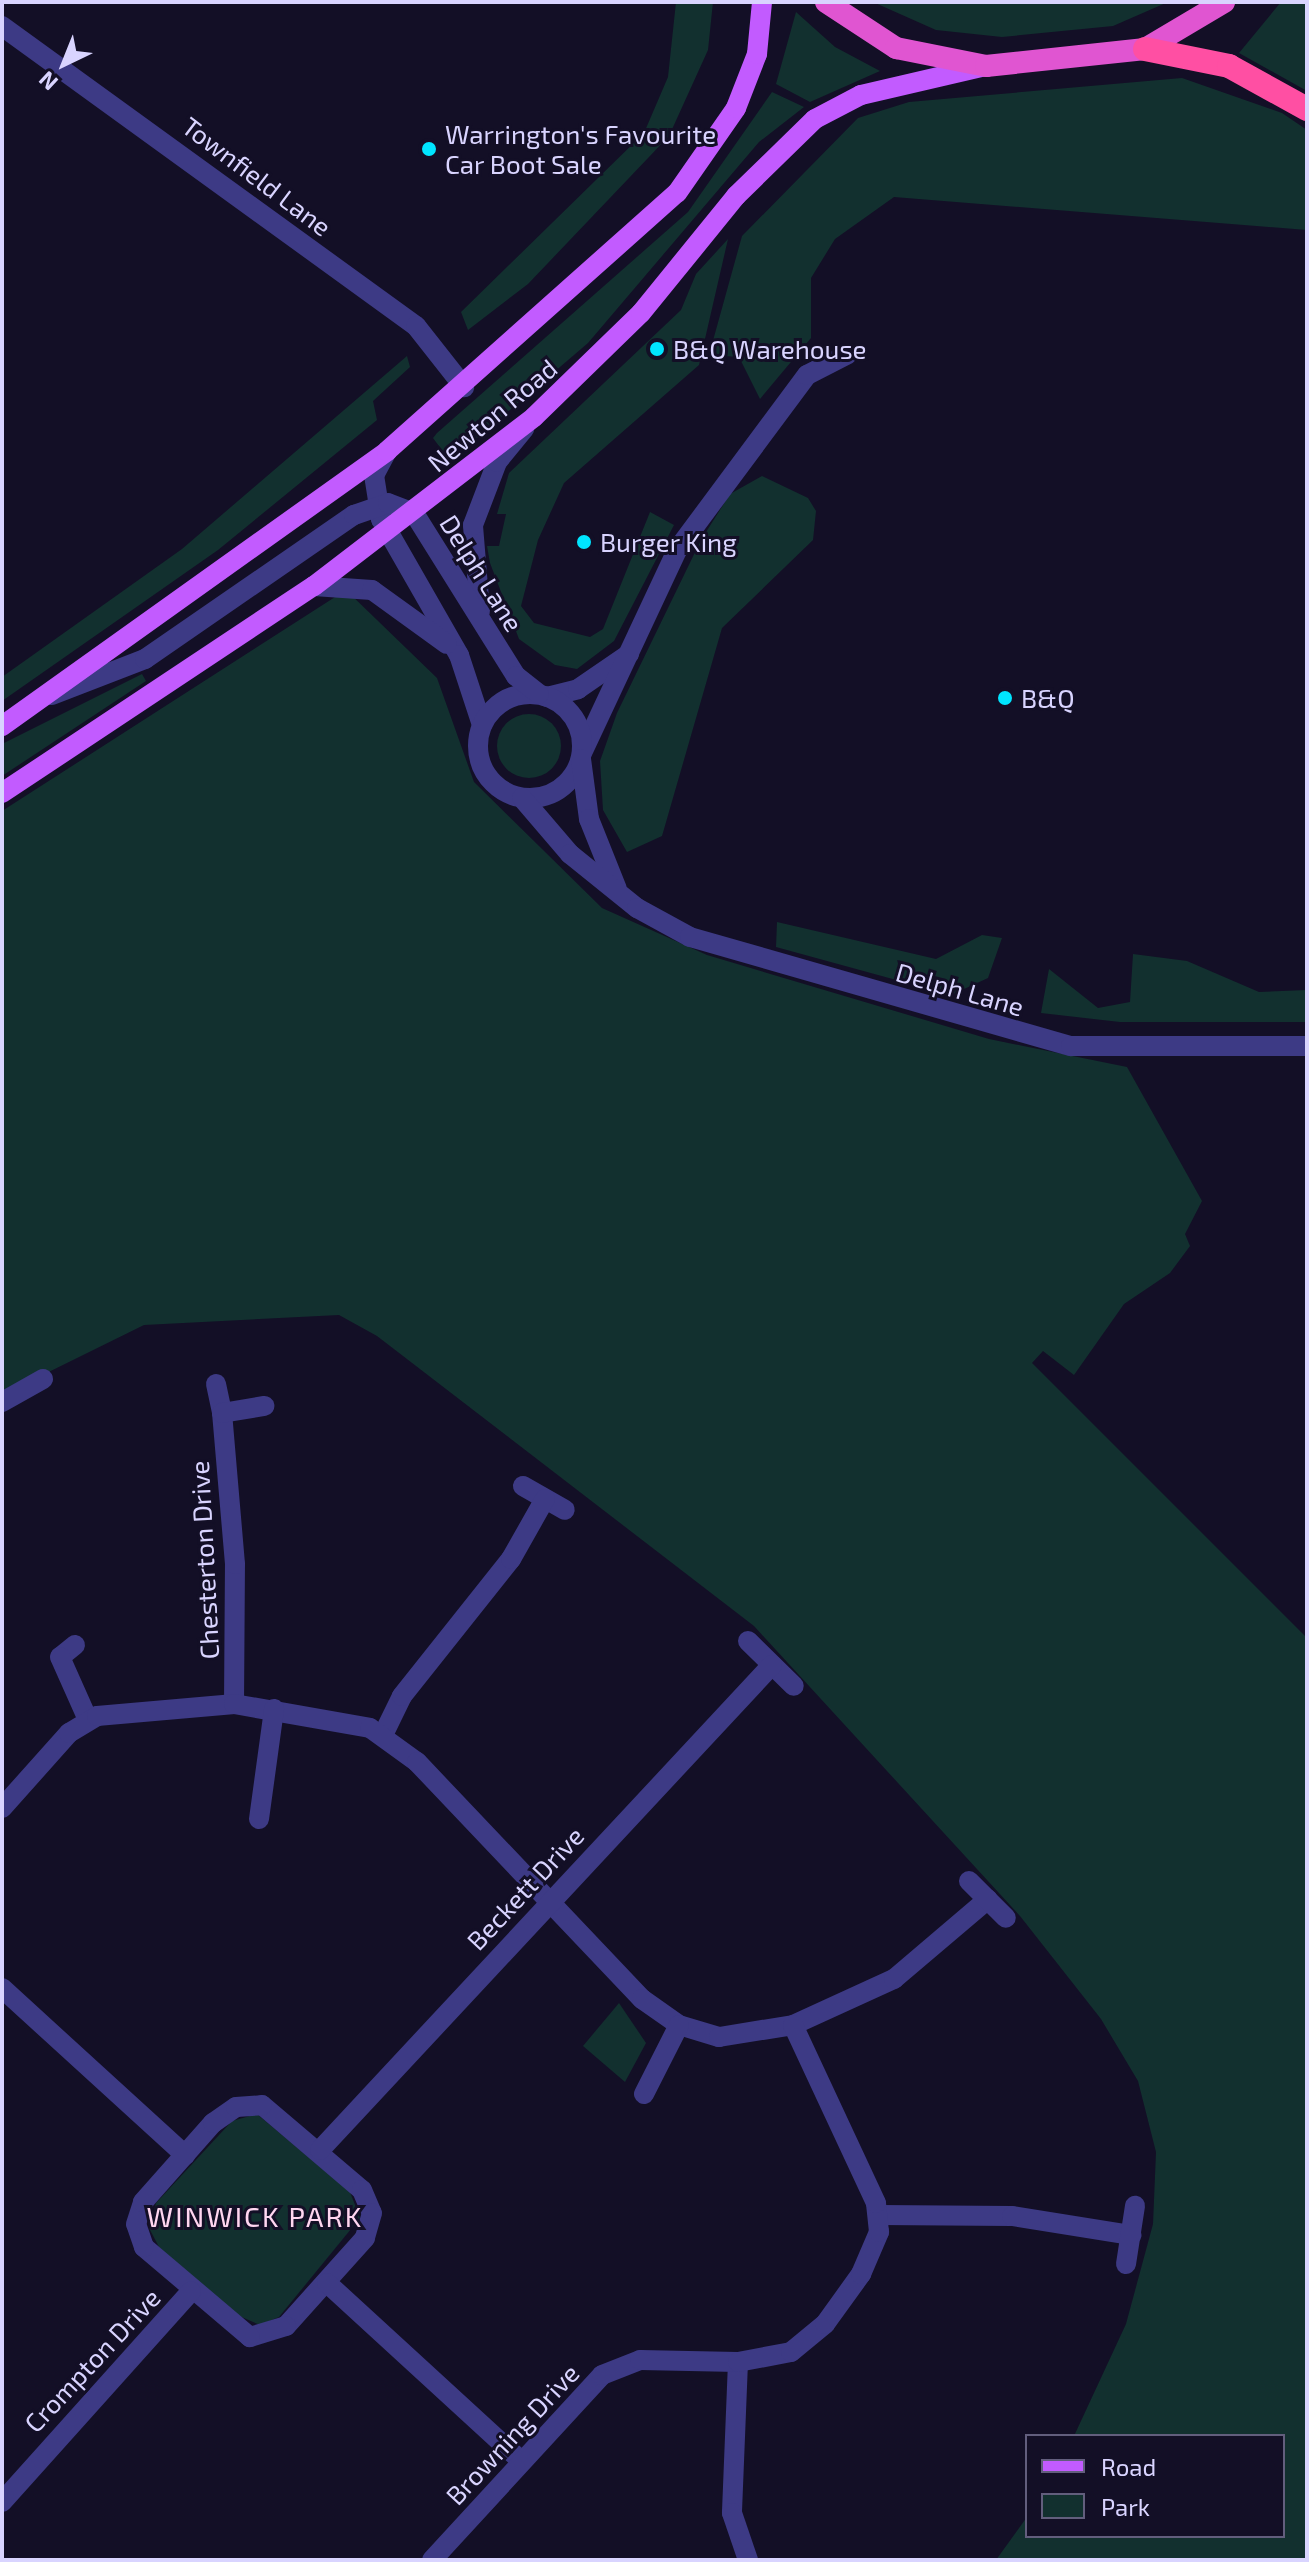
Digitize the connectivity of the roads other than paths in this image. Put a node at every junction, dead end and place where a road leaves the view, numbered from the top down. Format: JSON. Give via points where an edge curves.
{"nodes":[{"id":1,"x":762,"y":2,"type":"edge"},
{"id":2,"x":826,"y":2,"type":"edge"},
{"id":3,"x":1224,"y":2,"type":"edge"},
{"id":4,"x":2,"y":26,"type":"edge"},
{"id":5,"x":1145,"y":49,"type":"junction"},
{"id":6,"x":986,"y":66,"type":"junction"},
{"id":7,"x":1307,"y":109,"type":"edge"},
{"id":8,"x":848,"y":354,"type":"dead end"},
{"id":9,"x":464,"y":387,"type":"junction"},
{"id":10,"x":534,"y":417,"type":"junction"},
{"id":11,"x":387,"y":451,"type":"junction"},
{"id":12,"x":377,"y":505,"type":"junction"},
{"id":13,"x":414,"y":513,"type":"junction"},
{"id":14,"x":389,"y":531,"type":"junction"},
{"id":15,"x":314,"y":586,"type":"junction"},
{"id":16,"x":480,"y":618,"type":"junction"},
{"id":17,"x":629,"y":654,"type":"junction"},
{"id":18,"x":459,"y":655,"type":"junction"},
{"id":19,"x":52,"y":695,"type":"junction"},
{"id":20,"x":543,"y":696,"type":"junction"},
{"id":21,"x":482,"y":725,"type":"junction"},
{"id":22,"x":2,"y":726,"type":"edge"},
{"id":23,"x":582,"y":756,"type":"junction"},
{"id":24,"x":2,"y":793,"type":"edge"},
{"id":25,"x":522,"y":798,"type":"junction"},
{"id":26,"x":619,"y":893,"type":"junction"},
{"id":27,"x":1307,"y":1046,"type":"edge"},
{"id":28,"x":43,"y":1379,"type":"dead end"},
{"id":29,"x":216,"y":1384,"type":"dead end"},
{"id":30,"x":2,"y":1402,"type":"edge"},
{"id":31,"x":264,"y":1406,"type":"dead end"},
{"id":32,"x":222,"y":1413,"type":"junction"},
{"id":33,"x":523,"y":1486,"type":"dead end"},
{"id":34,"x":545,"y":1499,"type":"junction"},
{"id":35,"x":565,"y":1510,"type":"dead end"},
{"id":36,"x":748,"y":1641,"type":"dead end"},
{"id":37,"x":60,"y":1654,"type":"dead end"},
{"id":38,"x":772,"y":1665,"type":"junction"},
{"id":39,"x":794,"y":1686,"type":"dead end"},
{"id":40,"x":234,"y":1704,"type":"junction"},
{"id":41,"x":274,"y":1709,"type":"junction"},
{"id":42,"x":88,"y":1720,"type":"junction"},
{"id":43,"x":383,"y":1735,"type":"junction"},
{"id":44,"x":2,"y":1808,"type":"edge"},
{"id":45,"x":259,"y":1822,"type":"dead end"},
{"id":46,"x":969,"y":1881,"type":"dead end"},
{"id":47,"x":549,"y":1898,"type":"junction"},
{"id":48,"x":988,"y":1899,"type":"junction"},
{"id":49,"x":1006,"y":1918,"type":"dead end"},
{"id":50,"x":2,"y":1988,"type":"edge"},
{"id":51,"x":679,"y":2025,"type":"junction"},
{"id":52,"x":793,"y":2025,"type":"junction"},
{"id":53,"x":643,"y":2096,"type":"dead end"},
{"id":54,"x":320,"y":2150,"type":"junction"},
{"id":55,"x":185,"y":2155,"type":"junction"},
{"id":56,"x":1135,"y":2206,"type":"dead end"},
{"id":57,"x":879,"y":2215,"type":"junction"},
{"id":58,"x":1131,"y":2235,"type":"junction"},
{"id":59,"x":1126,"y":2264,"type":"dead end"},
{"id":60,"x":327,"y":2283,"type":"junction"},
{"id":61,"x":191,"y":2291,"type":"junction"},
{"id":62,"x":738,"y":2362,"type":"junction"},
{"id":63,"x":521,"y":2461,"type":"junction"},
{"id":64,"x":2,"y":2502,"type":"edge"},
{"id":65,"x":432,"y":2560,"type":"edge"},
{"id":66,"x":748,"y":2560,"type":"edge"}],
"edges":[{"from":1,"to":9,"type":"main road","name":"Newton Road","via":[[749,77],[699,165],[587,278]]},
{"from":2,"to":6,"type":"highway","via":[[896,48]]},
{"from":3,"to":5,"type":"highway"},
{"from":4,"to":9,"type":"street","name":"Townfield Lane","via":[[416,326]]},
{"from":5,"to":6,"type":"highway"},
{"from":5,"to":7,"type":"highway","via":[[1229,66]]},
{"from":6,"to":10,"type":"main road","name":"Newton Road","via":[[861,95],[815,119],[736,196],[641,313]]},
{"from":8,"to":17,"type":"street","via":[[807,375],[745,455],[677,550]]},
{"from":9,"to":11,"type":"main road","name":"Newton Road"},
{"from":10,"to":13,"type":"main road","name":"Newton Road"},
{"from":10,"to":16,"type":"street","via":[[497,462],[473,525]]},
{"from":11,"to":12,"type":"street","via":[[374,475]]},
{"from":11,"to":19,"type":"main road","name":"Newton Road"},
{"from":12,"to":13,"type":"street","via":[[402,504]]},
{"from":12,"to":14,"type":"street"},
{"from":12,"to":19,"type":"street","via":[[145,659]]},
{"from":13,"to":14,"type":"main road","name":"Newton Road"},
{"from":13,"to":16,"type":"street","name":"Delph Lane"},
{"from":14,"to":15,"type":"main road","name":"Newton Road"},
{"from":14,"to":18,"type":"street"},
{"from":15,"to":18,"type":"street","via":[[372,590]]},
{"from":15,"to":24,"type":"main road","name":"Newton Road"},
{"from":16,"to":20,"type":"street","name":"Delph Lane","via":[[516,676]]},
{"from":17,"to":20,"type":"street","via":[[578,689]]},
{"from":17,"to":23,"type":"street"},
{"from":18,"to":21,"type":"street"},
{"from":19,"to":22,"type":"main road","name":"Newton Road"},
{"from":20,"to":21,"type":"street","via":[[512,697]]},
{"from":20,"to":23,"type":"street","via":[[575,719]]},
{"from":21,"to":25,"type":"street","via":[[484,771]]},
{"from":23,"to":25,"type":"street","via":[[565,786]]},
{"from":23,"to":26,"type":"street","via":[[589,819]]},
{"from":25,"to":26,"type":"street","name":"Delph Lane","via":[[570,854]]},
{"from":26,"to":27,"type":"street","name":"Delph Lane","via":[[690,937],[1071,1046]]},
{"from":28,"to":30,"type":"street"},
{"from":29,"to":32,"type":"street","name":"Chesterton Drive"},
{"from":31,"to":32,"type":"street"},
{"from":32,"to":40,"type":"street","name":"Chesterton Drive","via":[[236,1592]]},
{"from":33,"to":34,"type":"street"},
{"from":34,"to":35,"type":"street"},
{"from":34,"to":43,"type":"street","via":[[511,1559],[402,1696]]},
{"from":36,"to":38,"type":"street"},
{"from":37,"to":42,"type":"street"},
{"from":38,"to":39,"type":"street"},
{"from":38,"to":47,"type":"street","name":"Beckett Drive"},
{"from":40,"to":41,"type":"street"},
{"from":40,"to":42,"type":"street"},
{"from":41,"to":43,"type":"street"},
{"from":41,"to":45,"type":"street"},
{"from":42,"to":44,"type":"street"},
{"from":43,"to":47,"type":"street"},
{"from":46,"to":48,"type":"street"},
{"from":47,"to":51,"type":"street","via":[[619,1978]]},
{"from":47,"to":54,"type":"street","name":"Beckett Drive"},
{"from":48,"to":49,"type":"street"},
{"from":48,"to":52,"type":"street","via":[[915,1967]]},
{"from":50,"to":55,"type":"street"},
{"from":51,"to":52,"type":"street","via":[[742,2037]]},
{"from":51,"to":53,"type":"street"},
{"from":52,"to":57,"type":"street"},
{"from":54,"to":55,"type":"street","via":[[275,2111],[249,2104],[223,2115]]},
{"from":54,"to":60,"type":"street","via":[[362,2190],[372,2213],[365,2238]]},
{"from":55,"to":61,"type":"street","via":[[143,2202],[136,2224],[144,2247]]},
{"from":56,"to":58,"type":"street"},
{"from":57,"to":58,"type":"street","via":[[1012,2216]]},
{"from":57,"to":62,"type":"street","name":"Browning Drive","via":[[868,2262],[825,2324],[791,2352]]},
{"from":58,"to":59,"type":"street"},
{"from":60,"to":61,"type":"street","via":[[286,2326],[263,2337],[238,2332]]},
{"from":60,"to":63,"type":"street"},
{"from":61,"to":64,"type":"street","name":"Crompton Drive"},
{"from":62,"to":63,"type":"street","name":"Browning Drive","via":[[619,2366],[585,2389]]},
{"from":62,"to":66,"type":"street","via":[[732,2513]]},
{"from":63,"to":65,"type":"street","name":"Browning Drive"}]}
